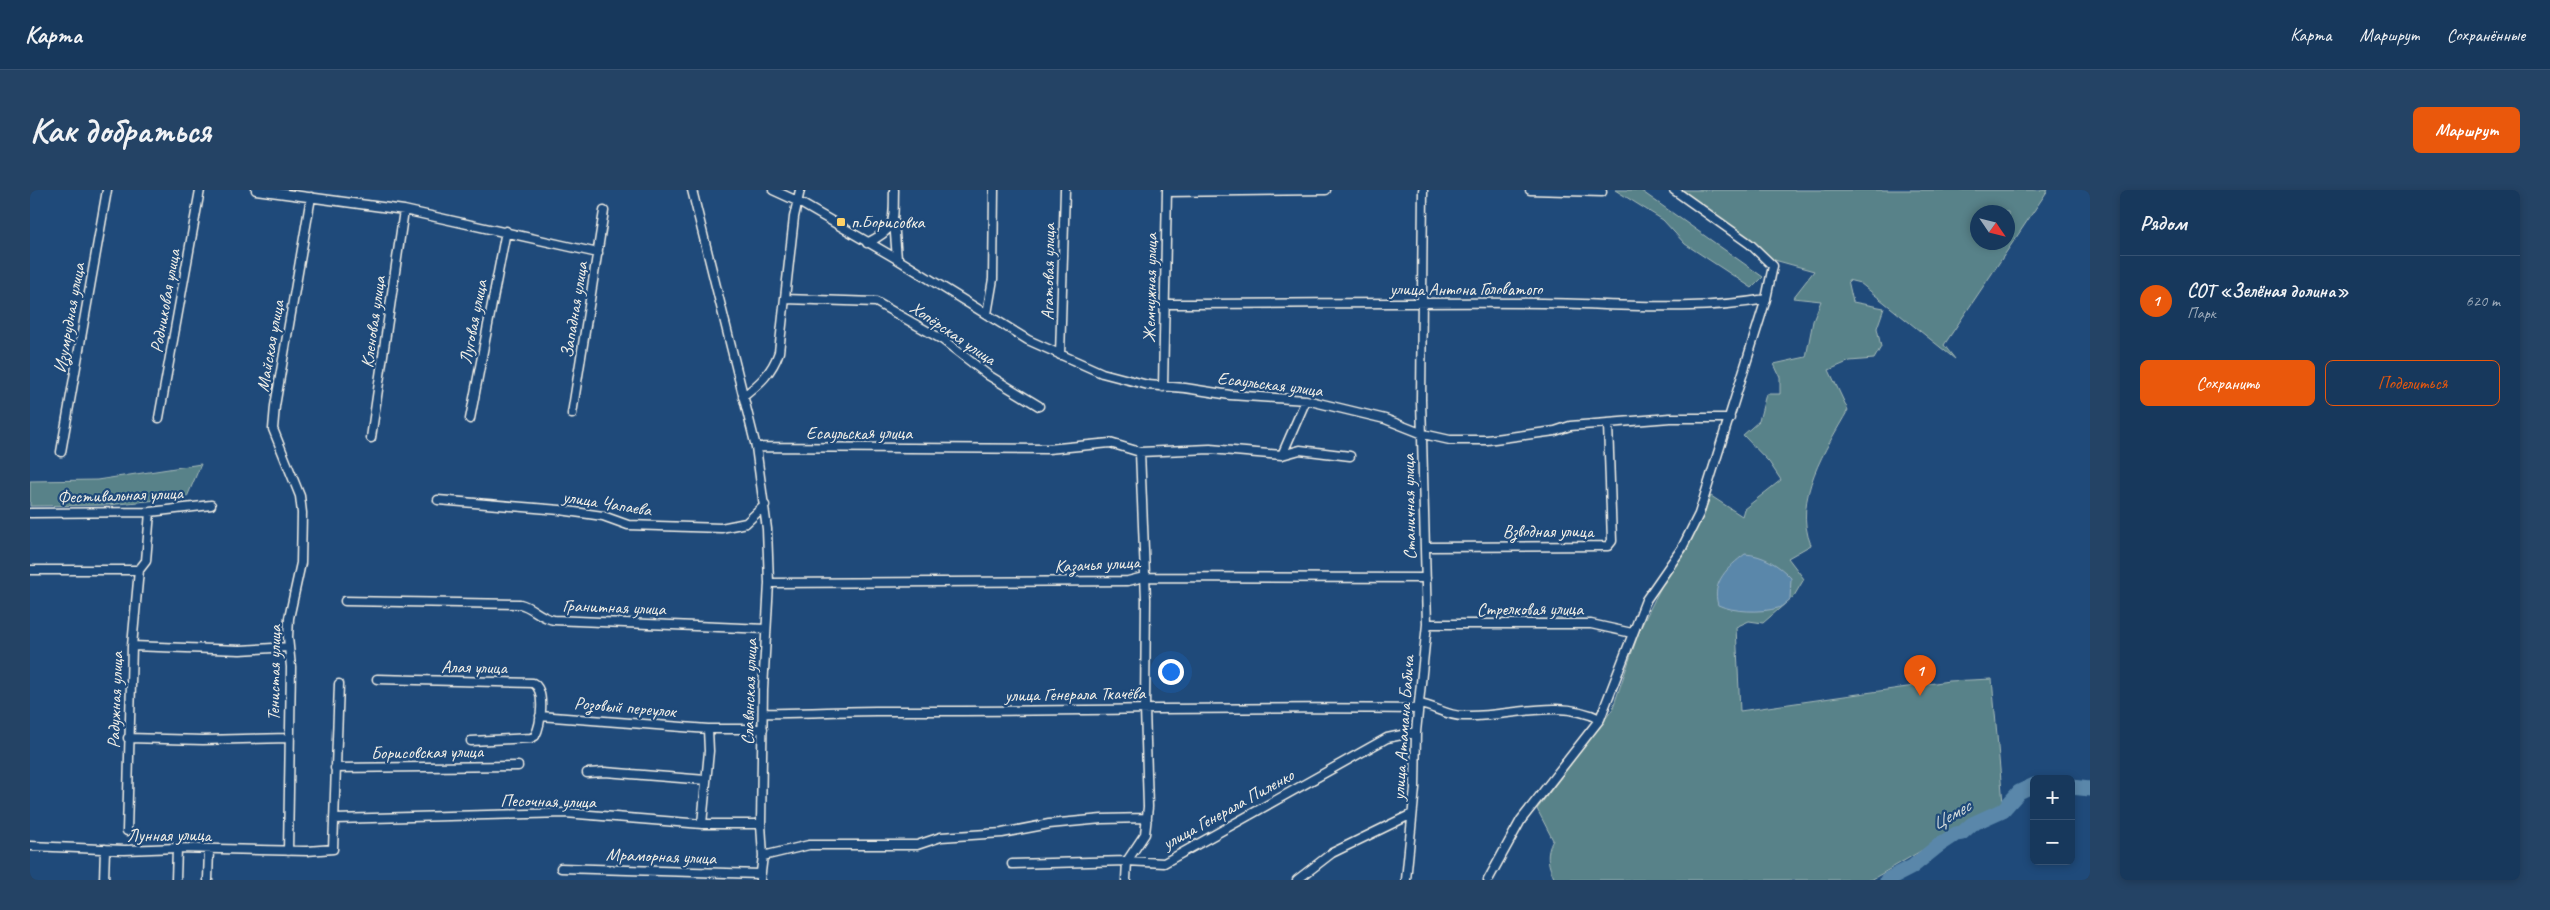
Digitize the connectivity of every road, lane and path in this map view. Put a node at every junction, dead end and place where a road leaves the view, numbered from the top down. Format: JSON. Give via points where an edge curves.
{"nodes":[{"id":1,"x":107,"y":190,"type":"edge"},
{"id":2,"x":200,"y":190,"type":"edge"},
{"id":3,"x":256,"y":190,"type":"edge"},
{"id":4,"x":692,"y":190,"type":"edge"},
{"id":5,"x":772,"y":190,"type":"edge"},
{"id":6,"x":800,"y":190,"type":"edge"},
{"id":7,"x":894,"y":190,"type":"edge"},
{"id":8,"x":994,"y":190,"type":"edge"},
{"id":9,"x":1065,"y":190,"type":"edge"},
{"id":10,"x":1326,"y":190,"type":"edge"},
{"id":11,"x":1423,"y":190,"type":"edge"},
{"id":12,"x":1530,"y":190,"type":"edge"},
{"id":13,"x":1674,"y":190,"type":"edge"},
{"id":14,"x":1167,"y":191,"type":"edge"},
{"id":15,"x":1602,"y":192,"type":"dead end"},
{"id":16,"x":311,"y":197,"type":"junction"},
{"id":17,"x":797,"y":201,"type":"junction"},
{"id":18,"x":404,"y":210,"type":"junction"},
{"id":19,"x":604,"y":211,"type":"dead end"},
{"id":20,"x":894,"y":219,"type":"junction"},
{"id":21,"x":506,"y":231,"type":"junction"},
{"id":22,"x":867,"y":243,"type":"junction"},
{"id":23,"x":598,"y":253,"type":"junction"},
{"id":24,"x":897,"y":259,"type":"junction"},
{"id":25,"x":785,"y":299,"type":"junction"},
{"id":26,"x":1766,"y":299,"type":"junction"},
{"id":27,"x":1165,"y":304,"type":"junction"},
{"id":28,"x":1422,"y":304,"type":"junction"},
{"id":29,"x":987,"y":314,"type":"junction"},
{"id":30,"x":1060,"y":355,"type":"junction"},
{"id":31,"x":1163,"y":387,"type":"junction"},
{"id":32,"x":743,"y":397,"type":"junction"},
{"id":33,"x":1306,"y":400,"type":"junction"},
{"id":34,"x":1039,"y":406,"type":"dead end"},
{"id":35,"x":572,"y":414,"type":"dead end"},
{"id":36,"x":159,"y":418,"type":"dead end"},
{"id":37,"x":1730,"y":418,"type":"junction"},
{"id":38,"x":470,"y":419,"type":"dead end"},
{"id":39,"x":1608,"y":424,"type":"junction"},
{"id":40,"x":1423,"y":434,"type":"junction"},
{"id":41,"x":371,"y":438,"type":"dead end"},
{"id":42,"x":756,"y":448,"type":"junction"},
{"id":43,"x":61,"y":452,"type":"dead end"},
{"id":44,"x":1140,"y":452,"type":"junction"},
{"id":45,"x":1282,"y":454,"type":"junction"},
{"id":46,"x":1350,"y":456,"type":"dead end"},
{"id":47,"x":300,"y":496,"type":"joint"},
{"id":48,"x":438,"y":500,"type":"dead end"},
{"id":49,"x":211,"y":505,"type":"dead end"},
{"id":50,"x":765,"y":506,"type":"junction"},
{"id":51,"x":150,"y":512,"type":"junction"},
{"id":52,"x":30,"y":513,"type":"edge"},
{"id":53,"x":1425,"y":547,"type":"junction"},
{"id":54,"x":30,"y":570,"type":"edge"},
{"id":55,"x":139,"y":570,"type":"junction"},
{"id":56,"x":1144,"y":577,"type":"junction"},
{"id":57,"x":1426,"y":578,"type":"junction"},
{"id":58,"x":769,"y":583,"type":"junction"},
{"id":59,"x":344,"y":602,"type":"dead end"},
{"id":60,"x":1427,"y":624,"type":"junction"},
{"id":61,"x":766,"y":629,"type":"junction"},
{"id":62,"x":1632,"y":633,"type":"junction"},
{"id":63,"x":132,"y":646,"type":"junction"},
{"id":64,"x":289,"y":647,"type":"junction"},
{"id":65,"x":377,"y":680,"type":"dead end"},
{"id":66,"x":340,"y":684,"type":"dead end"},
{"id":67,"x":1418,"y":706,"type":"junction"},
{"id":68,"x":1145,"y":708,"type":"junction"},
{"id":69,"x":763,"y":713,"type":"junction"},
{"id":70,"x":540,"y":716,"type":"junction"},
{"id":71,"x":1600,"y":719,"type":"junction"},
{"id":72,"x":763,"y":729,"type":"junction"},
{"id":73,"x":708,"y":730,"type":"junction"},
{"id":74,"x":1416,"y":732,"type":"junction"},
{"id":75,"x":128,"y":738,"type":"junction"},
{"id":76,"x":288,"y":738,"type":"junction"},
{"id":77,"x":472,"y":741,"type":"dead end"},
{"id":78,"x":518,"y":766,"type":"dead end"},
{"id":79,"x":335,"y":768,"type":"junction"},
{"id":80,"x":587,"y":773,"type":"dead end"},
{"id":81,"x":706,"y":780,"type":"junction"},
{"id":82,"x":1412,"y":814,"type":"junction"},
{"id":83,"x":1147,"y":818,"type":"junction"},
{"id":84,"x":334,"y":819,"type":"junction"},
{"id":85,"x":702,"y":824,"type":"junction"},
{"id":86,"x":761,"y":824,"type":"junction"},
{"id":87,"x":126,"y":831,"type":"dead end"},
{"id":88,"x":30,"y":846,"type":"edge"},
{"id":89,"x":177,"y":848,"type":"junction"},
{"id":90,"x":105,"y":849,"type":"junction"},
{"id":91,"x":209,"y":849,"type":"junction"},
{"id":92,"x":288,"y":851,"type":"junction"},
{"id":93,"x":763,"y":856,"type":"junction"},
{"id":94,"x":1127,"y":861,"type":"junction"},
{"id":95,"x":1012,"y":864,"type":"dead end"},
{"id":96,"x":561,"y":868,"type":"dead end"},
{"id":97,"x":760,"y":877,"type":"edge"},
{"id":98,"x":104,"y":880,"type":"edge"},
{"id":99,"x":176,"y":880,"type":"edge"},
{"id":100,"x":208,"y":880,"type":"edge"},
{"id":101,"x":1126,"y":880,"type":"edge"},
{"id":102,"x":1297,"y":880,"type":"edge"},
{"id":103,"x":1406,"y":880,"type":"edge"},
{"id":104,"x":1488,"y":880,"type":"edge"}],
"edges":[{"from":1,"to":43,"type":"street","name":"Изумрудная улица"},
{"from":2,"to":36,"type":"street","name":"Родниковая улица"},
{"from":3,"to":16,"type":"street"},
{"from":4,"to":32,"type":"street"},
{"from":5,"to":17,"type":"street","name":"Есаульская улица"},
{"from":6,"to":17,"type":"street"},
{"from":7,"to":20,"type":"street"},
{"from":8,"to":29,"type":"street","via":[[992,279]]},
{"from":9,"to":30,"type":"street","name":"Агатовая улица"},
{"from":10,"to":14,"type":"street"},
{"from":11,"to":28,"type":"street","name":"Станичная улица"},
{"from":12,"to":15,"type":"street"},
{"from":13,"to":26,"type":"street","via":[[1750,244],[1773,266]]},
{"from":14,"to":27,"type":"street","name":"Жемчужная улица"},
{"from":16,"to":18,"type":"street"},
{"from":16,"to":47,"type":"street","name":"Майская улица","via":[[274,406],[273,430]]},
{"from":17,"to":22,"type":"street","name":"Есаульская улица"},
{"from":17,"to":25,"type":"street"},
{"from":18,"to":21,"type":"street"},
{"from":18,"to":41,"type":"street","name":"Кленовая улица"},
{"from":19,"to":23,"type":"street","name":"Западная улица"},
{"from":20,"to":22,"type":"street","via":[[889,231]]},
{"from":20,"to":24,"type":"street"},
{"from":21,"to":23,"type":"street"},
{"from":21,"to":38,"type":"street","name":"Луговая улица"},
{"from":22,"to":24,"type":"street","name":"Есаульская улица"},
{"from":23,"to":35,"type":"street","name":"Западная улица"},
{"from":24,"to":29,"type":"street","name":"Есаульская улица"},
{"from":25,"to":32,"type":"street","via":[[779,352],[774,366]]},
{"from":25,"to":34,"type":"street","name":"Хопёрская улица","via":[[876,302],[943,340],[988,376]]},
{"from":26,"to":28,"type":"street","name":"улица Антона Головатого","via":[[1732,305],[1689,306]]},
{"from":26,"to":37,"type":"street"},
{"from":27,"to":28,"type":"street","name":"улица Антона Головатого"},
{"from":27,"to":31,"type":"street","name":"Жемчужная улица"},
{"from":28,"to":40,"type":"street","name":"Станичная улица"},
{"from":29,"to":30,"type":"street","name":"Есаульская улица","via":[[1028,340]]},
{"from":30,"to":31,"type":"street","name":"Есаульская улица","via":[[1102,373]]},
{"from":31,"to":33,"type":"street","name":"Есаульская улица"},
{"from":32,"to":42,"type":"street"},
{"from":33,"to":40,"type":"street","name":"Есаульская улица","via":[[1385,419]]},
{"from":33,"to":45,"type":"street"},
{"from":37,"to":39,"type":"street","name":"Есаульская улица","via":[[1670,418]]},
{"from":37,"to":62,"type":"street","via":[[1699,514],[1682,548],[1646,600]]},
{"from":39,"to":40,"type":"street","name":"Есаульская улица","via":[[1570,426],[1487,440],[1450,440]]},
{"from":39,"to":53,"type":"street","name":"Взводная улица","via":[[1612,541],[1608,546]]},
{"from":40,"to":53,"type":"street","name":"Станичная улица"},
{"from":42,"to":44,"type":"street","name":"Есаульская улица","via":[[1048,449],[1110,442]]},
{"from":42,"to":50,"type":"street","name":"Славянская улица"},
{"from":44,"to":45,"type":"street","name":"Есаульская улица","via":[[1210,449]]},
{"from":44,"to":56,"type":"street"},
{"from":45,"to":46,"type":"street","name":"Есаульская улица","via":[[1300,450]]},
{"from":47,"to":64,"type":"street","name":"Тенистая улица","via":[[301,564],[289,618]]},
{"from":48,"to":50,"type":"street","name":"улица Чапаева","via":[[560,510],[604,516],[628,524],[721,528],[746,523]]},
{"from":49,"to":51,"type":"street","name":"Фестивальная улица"},
{"from":50,"to":58,"type":"street","name":"Славянская улица"},
{"from":51,"to":52,"type":"street","name":"Фестивальная улица"},
{"from":51,"to":55,"type":"street","name":"Радужная улица","via":[[146,561]]},
{"from":53,"to":57,"type":"street","name":"Станичная улица"},
{"from":54,"to":55,"type":"street"},
{"from":55,"to":63,"type":"street","name":"Радужная улица"},
{"from":56,"to":57,"type":"street","name":"Казачья улица"},
{"from":56,"to":58,"type":"street","name":"Казачья улица","via":[[1128,581]]},
{"from":56,"to":68,"type":"street"},
{"from":57,"to":60,"type":"street","name":"улица Атамана Бабича"},
{"from":58,"to":61,"type":"street","name":"Славянская улица"},
{"from":59,"to":61,"type":"street","name":"Гранитная улица","via":[[520,604],[554,620]]},
{"from":60,"to":62,"type":"street","name":"Стрелковая улица","via":[[1591,624]]},
{"from":60,"to":67,"type":"street","name":"улица Атамана Бабича"},
{"from":61,"to":69,"type":"street","name":"Славянская улица"},
{"from":62,"to":71,"type":"street"},
{"from":63,"to":64,"type":"street","via":[[240,650]]},
{"from":63,"to":75,"type":"street","name":"Радужная улица"},
{"from":64,"to":76,"type":"street","name":"Тенистая улица"},
{"from":65,"to":70,"type":"street","name":"Алая улица","via":[[533,683],[540,690]]},
{"from":66,"to":79,"type":"street"},
{"from":67,"to":68,"type":"street","name":"улица Генерала Ткачёва"},
{"from":67,"to":71,"type":"street","name":"улица Генерала Ткачёва","via":[[1432,706],[1462,716],[1562,708],[1586,712]]},
{"from":67,"to":74,"type":"street","name":"улица Атамана Бабича"},
{"from":68,"to":69,"type":"street","name":"улица Генерала Ткачёва"},
{"from":68,"to":83,"type":"street"},
{"from":69,"to":72,"type":"street","name":"Славянская улица"},
{"from":70,"to":73,"type":"street","name":"Розовый переулок"},
{"from":70,"to":77,"type":"street","via":[[538,732],[531,738]]},
{"from":71,"to":104,"type":"street","via":[[1521,820]]},
{"from":72,"to":73,"type":"street","name":"Розовый переулок"},
{"from":72,"to":86,"type":"street","name":"Славянская улица"},
{"from":73,"to":81,"type":"street"},
{"from":74,"to":82,"type":"street","name":"улица Атамана Бабича"},
{"from":74,"to":94,"type":"street","name":"улица Генерала Пиленко","via":[[1387,738],[1164,862]]},
{"from":75,"to":76,"type":"street"},
{"from":75,"to":87,"type":"street","name":"Радужная улица"},
{"from":76,"to":92,"type":"street","name":"Тенистая улица"},
{"from":78,"to":79,"type":"street","name":"Борисовская улица"},
{"from":79,"to":84,"type":"street"},
{"from":80,"to":81,"type":"street"},
{"from":81,"to":85,"type":"street"},
{"from":82,"to":102,"type":"street","via":[[1332,853]]},
{"from":82,"to":103,"type":"street","name":"улица Атамана Бабича"},
{"from":83,"to":93,"type":"street","name":"улица Генерала Пиленко","via":[[1049,824],[1002,833],[941,837],[917,845],[809,845]]},
{"from":83,"to":94,"type":"street","via":[[1145,834]]},
{"from":84,"to":85,"type":"street","name":"Песочная улица","via":[[565,813]]},
{"from":84,"to":92,"type":"street","name":"Лунная улица","via":[[333,849]]},
{"from":85,"to":86,"type":"street","name":"Песочная улица"},
{"from":86,"to":93,"type":"street","name":"Славянская улица"},
{"from":88,"to":90,"type":"street","name":"Лунная улица"},
{"from":89,"to":90,"type":"street","name":"Лунная улица"},
{"from":89,"to":91,"type":"street","name":"Лунная улица"},
{"from":89,"to":99,"type":"street"},
{"from":90,"to":98,"type":"street"},
{"from":91,"to":92,"type":"street","name":"Лунная улица"},
{"from":91,"to":100,"type":"street"},
{"from":93,"to":97,"type":"street","name":"Славянская улица"},
{"from":94,"to":95,"type":"street","name":"улица Генерала Пиленко"},
{"from":94,"to":101,"type":"street"},
{"from":96,"to":97,"type":"street","name":"Мраморная улица"}]}
